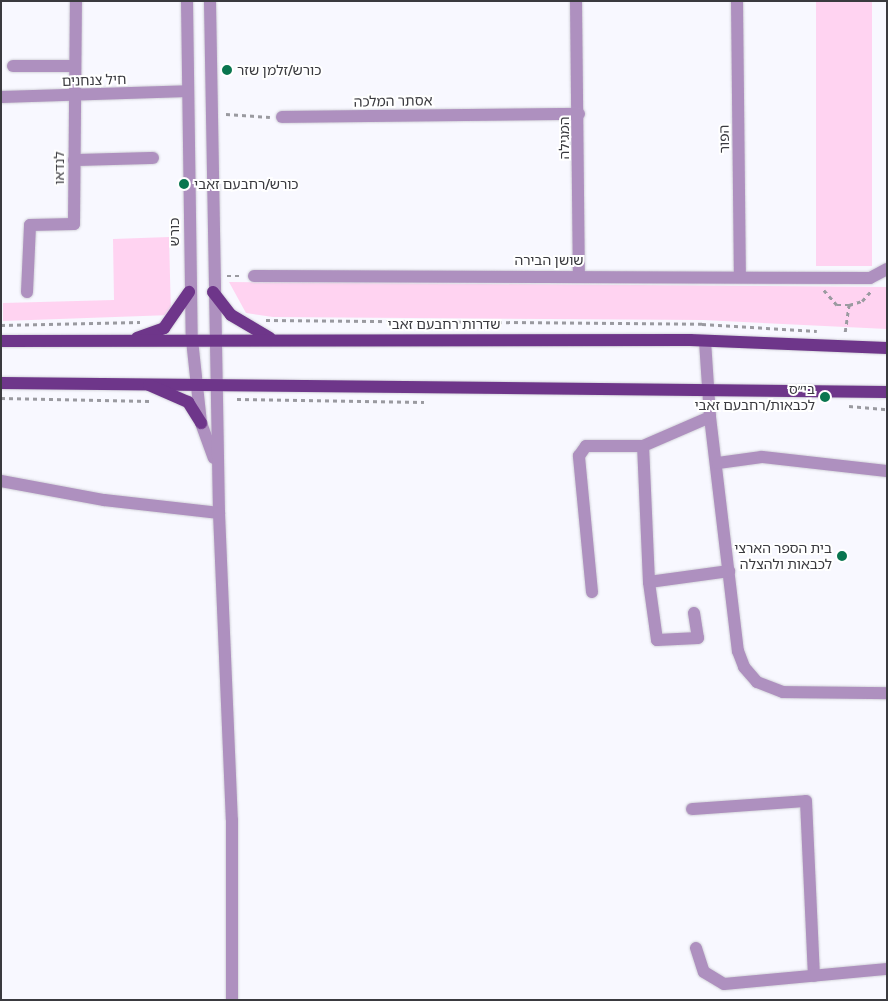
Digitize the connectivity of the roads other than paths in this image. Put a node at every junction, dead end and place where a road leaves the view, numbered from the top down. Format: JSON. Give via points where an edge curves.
{"nodes":[{"id":1,"x":76,"y":1,"type":"edge"},
{"id":2,"x":187,"y":1,"type":"edge"},
{"id":3,"x":210,"y":1,"type":"edge"},
{"id":4,"x":576,"y":1,"type":"edge"},
{"id":5,"x":737,"y":1,"type":"edge"},
{"id":6,"x":14,"y":66,"type":"dead end"},
{"id":7,"x":75,"y":66,"type":"junction"},
{"id":8,"x":188,"y":91,"type":"junction"},
{"id":9,"x":1,"y":97,"type":"edge"},
{"id":10,"x":74,"y":97,"type":"junction"},
{"id":11,"x":579,"y":114,"type":"junction"},
{"id":12,"x":282,"y":117,"type":"road end"},
{"id":13,"x":154,"y":158,"type":"dead end"},
{"id":14,"x":74,"y":160,"type":"junction"},
{"id":15,"x":883,"y":273,"type":"edge"},
{"id":16,"x":580,"y":275,"type":"junction"},
{"id":17,"x":254,"y":276,"type":"road end"},
{"id":18,"x":740,"y":277,"type":"junction"},
{"id":19,"x":27,"y":292,"type":"dead end"},
{"id":20,"x":189,"y":292,"type":"junction"},
{"id":21,"x":213,"y":292,"type":"junction"},
{"id":22,"x":192,"y":340,"type":"junction"},
{"id":23,"x":213,"y":340,"type":"junction"},
{"id":24,"x":274,"y":340,"type":"junction"},
{"id":25,"x":1,"y":341,"type":"edge"},
{"id":26,"x":129,"y":341,"type":"junction"},
{"id":27,"x":705,"y":341,"type":"junction"},
{"id":28,"x":887,"y":348,"type":"edge"},
{"id":29,"x":214,"y":382,"type":"junction"},
{"id":30,"x":1,"y":383,"type":"edge"},
{"id":31,"x":144,"y":383,"type":"junction"},
{"id":32,"x":194,"y":384,"type":"junction"},
{"id":33,"x":708,"y":387,"type":"junction"},
{"id":34,"x":887,"y":392,"type":"edge"},
{"id":35,"x":710,"y":417,"type":"junction"},
{"id":36,"x":201,"y":423,"type":"junction"},
{"id":37,"x":644,"y":446,"type":"junction"},
{"id":38,"x":214,"y":460,"type":"junction"},
{"id":39,"x":718,"y":462,"type":"junction"},
{"id":40,"x":887,"y":471,"type":"edge"},
{"id":41,"x":1,"y":481,"type":"edge"},
{"id":42,"x":218,"y":513,"type":"junction"},
{"id":43,"x":729,"y":571,"type":"junction"},
{"id":44,"x":649,"y":582,"type":"junction"},
{"id":45,"x":592,"y":592,"type":"dead end"},
{"id":46,"x":694,"y":614,"type":"dead end"},
{"id":47,"x":887,"y":694,"type":"edge"},
{"id":48,"x":692,"y":809,"type":"dead end"},
{"id":49,"x":696,"y":948,"type":"dead end"},
{"id":50,"x":887,"y":969,"type":"edge"},
{"id":51,"x":814,"y":976,"type":"junction"},
{"id":52,"x":232,"y":1000,"type":"edge"}],
"edges":[{"from":1,"to":7,"type":"street","name":"לנדאו"},
{"from":2,"to":8,"type":"street","name":"כורש"},
{"from":3,"to":21,"type":"street","name":"כורש"},
{"from":4,"to":11,"type":"street","name":"המגילה"},
{"from":5,"to":18,"type":"street","name":"הפור"},
{"from":6,"to":7,"type":"street"},
{"from":7,"to":10,"type":"street","name":"לנדאו"},
{"from":8,"to":10,"type":"street","name":"חיל צנחנים"},
{"from":8,"to":20,"type":"street","name":"כורש"},
{"from":9,"to":10,"type":"street","name":"חיל צנחנים"},
{"from":10,"to":14,"type":"street","name":"לנדאו"},
{"from":11,"to":12,"type":"street","name":"אסתר המלכה"},
{"from":11,"to":16,"type":"street","name":"המגילה"},
{"from":13,"to":14,"type":"street"},
{"from":14,"to":19,"type":"street","name":"לנדאו","via":[[74,224],[30,225]]},
{"from":15,"to":18,"type":"street","name":"שושן הבירה","via":[[818,278]]},
{"from":16,"to":17,"type":"street","name":"שושן הבירה"},
{"from":16,"to":18,"type":"street","name":"שושן הבירה"},
{"from":20,"to":22,"type":"street","name":"כורש"},
{"from":20,"to":26,"type":"main road","via":[[164,328]]},
{"from":21,"to":23,"type":"street","name":"כורש"},
{"from":21,"to":24,"type":"main road","via":[[244,326]]},
{"from":22,"to":23,"type":"main road","name":"שדרות רחבעם זאבי"},
{"from":22,"to":26,"type":"main road","name":"שדרות רחבעם זאבי"},
{"from":22,"to":32,"type":"street","name":"כורש"},
{"from":23,"to":24,"type":"main road","name":"שדרות רחבעם זאבי"},
{"from":23,"to":29,"type":"street","name":"כורש"},
{"from":24,"to":27,"type":"main road","name":"שדרות רחבעם זאבי"},
{"from":25,"to":26,"type":"main road","name":"שדרות רחבעם זאבי"},
{"from":27,"to":28,"type":"main road","name":"שדרות רחבעם זאבי"},
{"from":27,"to":33,"type":"street"},
{"from":29,"to":32,"type":"main road"},
{"from":29,"to":33,"type":"main road"},
{"from":29,"to":38,"type":"street","name":"כורש","via":[[218,434]]},
{"from":30,"to":31,"type":"main road"},
{"from":31,"to":32,"type":"main road"},
{"from":31,"to":36,"type":"main road","via":[[188,402]]},
{"from":32,"to":36,"type":"street","name":"כורש"},
{"from":33,"to":34,"type":"main road"},
{"from":33,"to":35,"type":"street"},
{"from":35,"to":37,"type":"street"},
{"from":35,"to":39,"type":"street"},
{"from":36,"to":38,"type":"street","name":"כורש"},
{"from":37,"to":44,"type":"street"},
{"from":37,"to":45,"type":"street","via":[[586,446],[579,456]]},
{"from":38,"to":42,"type":"street","name":"כורש"},
{"from":39,"to":40,"type":"street","via":[[762,457]]},
{"from":39,"to":43,"type":"street"},
{"from":41,"to":42,"type":"street","via":[[104,500]]},
{"from":42,"to":52,"type":"street","name":"כורש","via":[[232,820]]},
{"from":43,"to":44,"type":"street"},
{"from":43,"to":47,"type":"street","via":[[738,650],[757,682],[783,692]]},
{"from":44,"to":46,"type":"street","via":[[657,640],[698,638]]},
{"from":48,"to":51,"type":"street","via":[[806,801]]},
{"from":49,"to":51,"type":"street","via":[[704,972],[724,984]]},
{"from":50,"to":51,"type":"street"}]}
